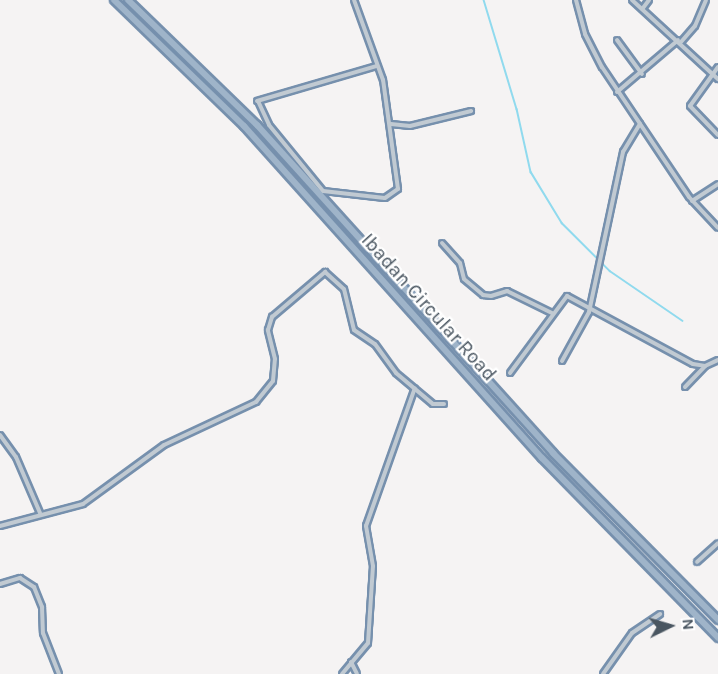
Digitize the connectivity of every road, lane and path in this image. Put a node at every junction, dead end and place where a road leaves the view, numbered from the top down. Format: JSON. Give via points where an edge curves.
{"nodes":[{"id":1,"x":114,"y":0,"type":"edge"},
{"id":2,"x":128,"y":0,"type":"edge"},
{"id":3,"x":354,"y":0,"type":"edge"},
{"id":4,"x":576,"y":0,"type":"edge"},
{"id":5,"x":632,"y":0,"type":"edge"},
{"id":6,"x":649,"y":0,"type":"edge"},
{"id":7,"x":706,"y":0,"type":"edge"},
{"id":8,"x":643,"y":8,"type":"junction"},
{"id":9,"x":617,"y":40,"type":"dead end"},
{"id":10,"x":680,"y":41,"type":"junction"},
{"id":11,"x":377,"y":66,"type":"junction"},
{"id":12,"x":718,"y":68,"type":"edge"},
{"id":13,"x":642,"y":74,"type":"junction"},
{"id":14,"x":713,"y":74,"type":"junction"},
{"id":15,"x":718,"y":79,"type":"edge"},
{"id":16,"x":617,"y":92,"type":"junction"},
{"id":17,"x":471,"y":111,"type":"dead end"},
{"id":18,"x":390,"y":124,"type":"junction"},
{"id":19,"x":640,"y":124,"type":"junction"},
{"id":20,"x":718,"y":135,"type":"edge"},
{"id":21,"x":718,"y":184,"type":"edge"},
{"id":22,"x":692,"y":201,"type":"junction"},
{"id":23,"x":718,"y":228,"type":"edge"},
{"id":24,"x":442,"y":243,"type":"dead end"},
{"id":25,"x":590,"y":308,"type":"junction"},
{"id":26,"x":552,"y":313,"type":"junction"},
{"id":27,"x":718,"y":360,"type":"edge"},
{"id":28,"x":562,"y":361,"type":"dead end"},
{"id":29,"x":705,"y":366,"type":"junction"},
{"id":30,"x":510,"y":373,"type":"dead end"},
{"id":31,"x":685,"y":387,"type":"dead end"},
{"id":32,"x":415,"y":388,"type":"junction"},
{"id":33,"x":444,"y":404,"type":"dead end"},
{"id":34,"x":0,"y":435,"type":"edge"},
{"id":35,"x":40,"y":513,"type":"junction"},
{"id":36,"x":0,"y":526,"type":"edge"},
{"id":37,"x":718,"y":543,"type":"edge"},
{"id":38,"x":697,"y":562,"type":"dead end"},
{"id":39,"x":0,"y":584,"type":"edge"},
{"id":40,"x":660,"y":614,"type":"dead end"},
{"id":41,"x":718,"y":620,"type":"edge"},
{"id":42,"x":718,"y":638,"type":"edge"},
{"id":43,"x":351,"y":662,"type":"junction"},
{"id":44,"x":59,"y":674,"type":"edge"},
{"id":45,"x":342,"y":674,"type":"edge"},
{"id":46,"x":357,"y":674,"type":"edge"},
{"id":47,"x":603,"y":674,"type":"edge"}],
"edges":[{"from":1,"to":42,"type":"highway","name":"Ibadan Circular Road","via":[[244,126],[542,458]]},
{"from":2,"to":41,"type":"highway","name":"Ibadan Circular Road","via":[[257,125],[553,453]]},
{"from":3,"to":11,"type":"street"},
{"from":4,"to":16,"type":"street","via":[[585,34]]},
{"from":5,"to":8,"type":"street"},
{"from":6,"to":8,"type":"street"},
{"from":7,"to":10,"type":"street","via":[[695,26]]},
{"from":8,"to":10,"type":"street"},
{"from":9,"to":13,"type":"street"},
{"from":10,"to":13,"type":"street"},
{"from":10,"to":14,"type":"street"},
{"from":11,"to":18,"type":"street"},
{"from":11,"to":18,"type":"street","via":[[257,101],[269,125],[323,191],[386,198],[398,189]]},
{"from":12,"to":14,"type":"street"},
{"from":13,"to":16,"type":"street"},
{"from":14,"to":15,"type":"street"},
{"from":14,"to":20,"type":"street","via":[[690,106]]},
{"from":16,"to":19,"type":"street"},
{"from":17,"to":18,"type":"street","via":[[410,126]]},
{"from":19,"to":22,"type":"street"},
{"from":19,"to":25,"type":"street","via":[[623,152],[604,257]]},
{"from":21,"to":22,"type":"street"},
{"from":22,"to":23,"type":"street"},
{"from":24,"to":26,"type":"street","via":[[460,263],[464,279],[483,295],[507,291]]},
{"from":25,"to":26,"type":"street","via":[[567,296]]},
{"from":25,"to":28,"type":"street"},
{"from":25,"to":29,"type":"street","via":[[693,364]]},
{"from":26,"to":30,"type":"street"},
{"from":27,"to":29,"type":"street"},
{"from":29,"to":31,"type":"street"},
{"from":32,"to":33,"type":"street","via":[[433,404]]},
{"from":32,"to":35,"type":"street","via":[[396,373],[375,344],[354,330],[344,289],[326,272],[273,317],[268,330],[275,358],[273,381],[256,402],[164,445],[83,504]]},
{"from":32,"to":43,"type":"street","via":[[366,526],[373,567],[368,643]]},
{"from":34,"to":35,"type":"street","via":[[16,457]]},
{"from":35,"to":36,"type":"street"},
{"from":37,"to":38,"type":"street"},
{"from":39,"to":44,"type":"street","via":[[20,578],[34,587],[42,607],[43,633]]},
{"from":40,"to":47,"type":"street","via":[[632,633]]},
{"from":43,"to":45,"type":"street"},
{"from":43,"to":46,"type":"street"}]}
